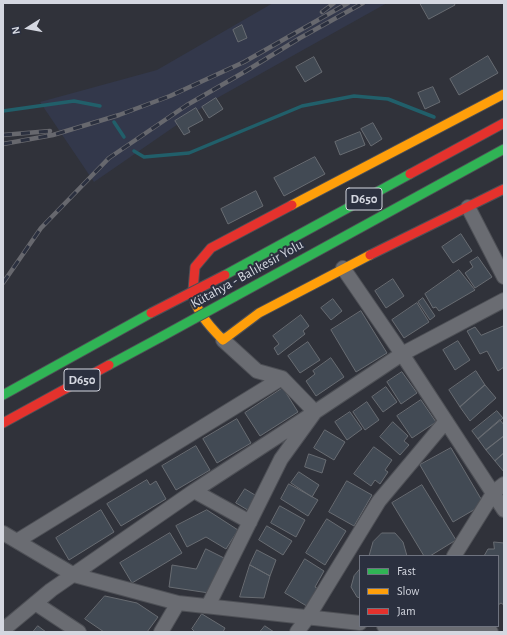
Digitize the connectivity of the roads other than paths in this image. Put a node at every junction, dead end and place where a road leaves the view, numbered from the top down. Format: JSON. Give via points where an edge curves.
{"nodes":[{"id":1,"x":504,"y":94,"type":"edge"},
{"id":2,"x":504,"y":123,"type":"edge"},
{"id":3,"x":504,"y":149,"type":"edge"},
{"id":4,"x":504,"y":189,"type":"edge"},
{"id":5,"x":468,"y":207,"type":"junction"},
{"id":6,"x":342,"y":268,"type":"junction"},
{"id":7,"x":504,"y":277,"type":"edge"},
{"id":8,"x":504,"y":300,"type":"edge"},
{"id":9,"x":223,"y":340,"type":"junction"},
{"id":10,"x":402,"y":354,"type":"junction"},
{"id":11,"x":282,"y":378,"type":"junction"},
{"id":12,"x":3,"y":395,"type":"edge"},
{"id":13,"x":314,"y":412,"type":"junction"},
{"id":14,"x":446,"y":421,"type":"junction"},
{"id":15,"x":3,"y":423,"type":"edge"},
{"id":16,"x":499,"y":488,"type":"edge"},
{"id":17,"x":194,"y":491,"type":"junction"},
{"id":18,"x":504,"y":510,"type":"edge"},
{"id":19,"x":250,"y":522,"type":"junction"},
{"id":20,"x":3,"y":533,"type":"edge"},
{"id":21,"x":17,"y":541,"type":"junction"},
{"id":22,"x":455,"y":555,"type":"edge"},
{"id":23,"x":74,"y":574,"type":"junction"},
{"id":24,"x":35,"y":603,"type":"junction"},
{"id":25,"x":178,"y":603,"type":"junction"},
{"id":26,"x":208,"y":606,"type":"junction"},
{"id":27,"x":308,"y":617,"type":"junction"},
{"id":28,"x":359,"y":623,"type":"edge"},
{"id":29,"x":393,"y":627,"type":"edge"},
{"id":30,"x":410,"y":629,"type":"edge"},
{"id":31,"x":3,"y":630,"type":"edge"},
{"id":32,"x":79,"y":632,"type":"edge"},
{"id":33,"x":161,"y":632,"type":"edge"},
{"id":34,"x":296,"y":632,"type":"edge"},
{"id":35,"x":491,"y":632,"type":"edge"}],
"edges":[{"from":1,"to":9,"type":"main road","via":[[211,248],[194,267],[193,296],[206,322]]},
{"from":2,"to":12,"type":"main road","name":"Kütahya - Balıkesir Yolu","number":"D650","bridge":true},
{"from":3,"to":15,"type":"main road","name":"Kütahya - Balıkesir Yolu","number":"D650","bridge":true},
{"from":4,"to":5,"type":"main road"},
{"from":5,"to":6,"type":"main road"},
{"from":5,"to":7,"type":"street"},
{"from":6,"to":9,"type":"main road","via":[[259,313]]},
{"from":6,"to":10,"type":"street"},
{"from":8,"to":10,"type":"street"},
{"from":9,"to":11,"type":"street","via":[[257,371]]},
{"from":10,"to":13,"type":"street"},
{"from":10,"to":14,"type":"street"},
{"from":11,"to":13,"type":"street"},
{"from":11,"to":21,"type":"street"},
{"from":13,"to":17,"type":"street"},
{"from":13,"to":19,"type":"street","via":[[281,459]]},
{"from":14,"to":16,"type":"street"},
{"from":14,"to":27,"type":"street","via":[[379,501]]},
{"from":16,"to":18,"type":"street"},
{"from":16,"to":22,"type":"street"},
{"from":17,"to":19,"type":"street"},
{"from":17,"to":23,"type":"street"},
{"from":19,"to":26,"type":"street"},
{"from":20,"to":21,"type":"street"},
{"from":21,"to":23,"type":"street"},
{"from":23,"to":24,"type":"street"},
{"from":23,"to":25,"type":"street"},
{"from":24,"to":31,"type":"street"},
{"from":24,"to":32,"type":"street"},
{"from":25,"to":26,"type":"street"},
{"from":25,"to":33,"type":"street"},
{"from":26,"to":27,"type":"street"},
{"from":27,"to":28,"type":"street"},
{"from":27,"to":34,"type":"street"},
{"from":29,"to":30,"type":"street"},
{"from":30,"to":35,"type":"street"}]}
